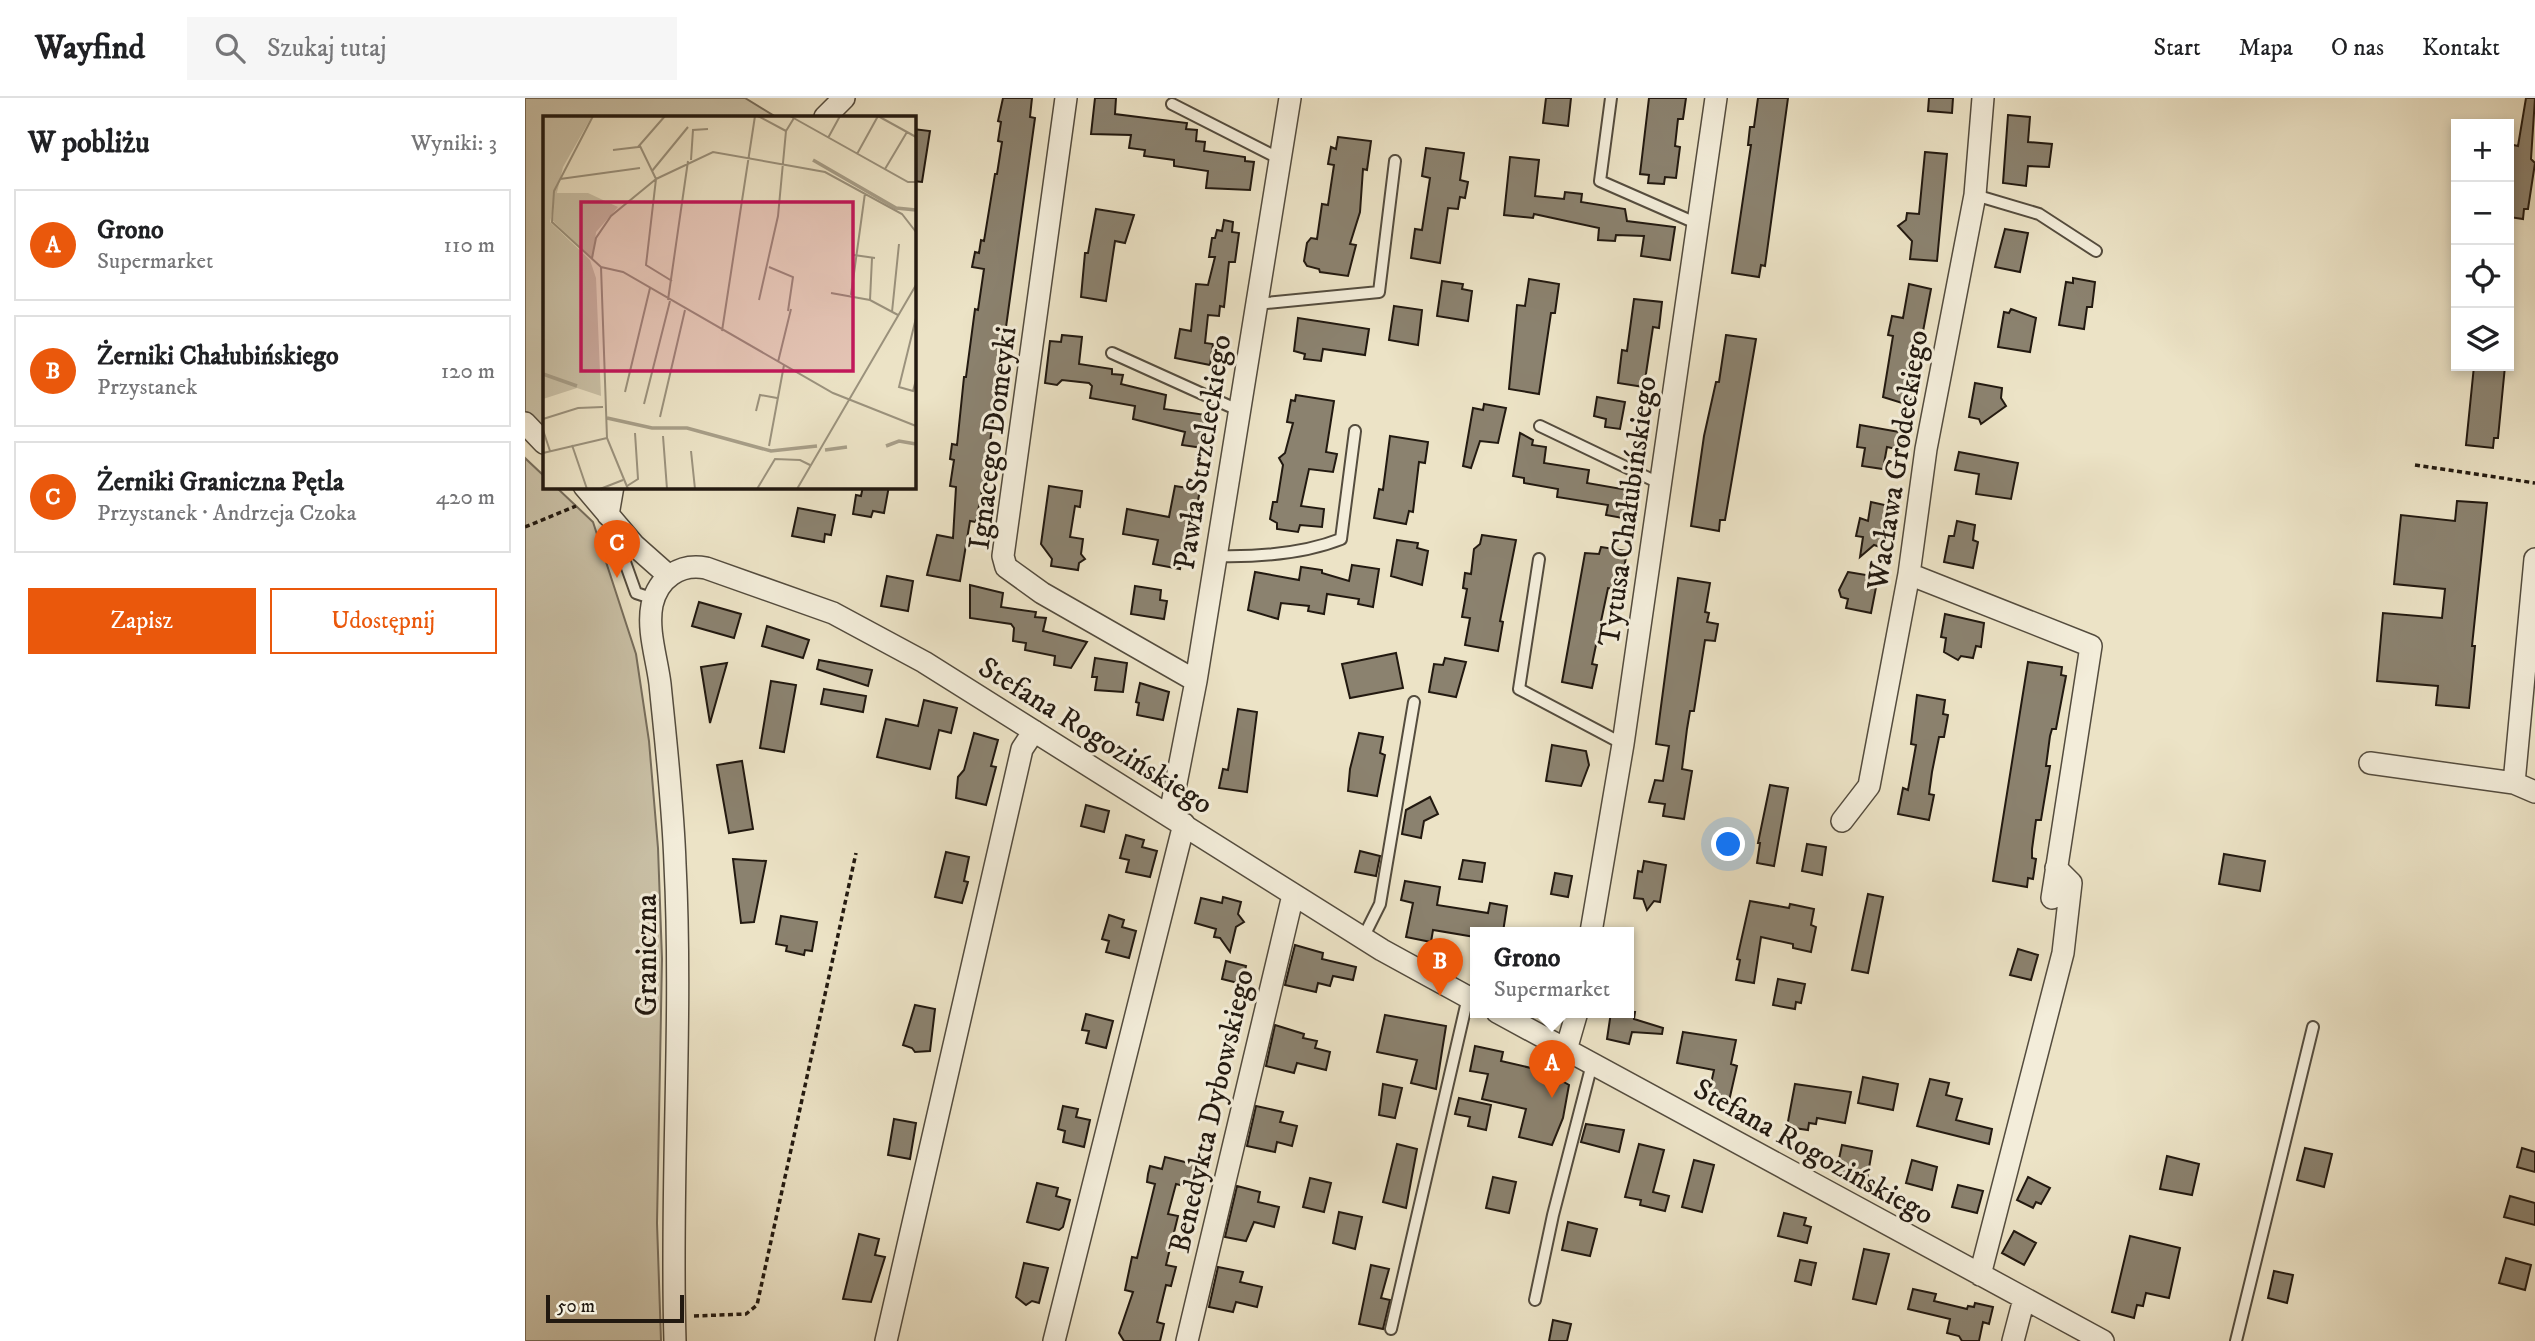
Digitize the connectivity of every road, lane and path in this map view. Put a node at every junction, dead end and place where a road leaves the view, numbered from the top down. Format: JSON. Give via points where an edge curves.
{"nodes":[{"id":1,"x":844,"y":98,"type":"edge"},
{"id":2,"x":1066,"y":98,"type":"edge"},
{"id":3,"x":1290,"y":98,"type":"edge"},
{"id":4,"x":1611,"y":98,"type":"edge"},
{"id":5,"x":1716,"y":98,"type":"edge"},
{"id":6,"x":1983,"y":98,"type":"edge"},
{"id":7,"x":1172,"y":104,"type":"dead end"},
{"id":8,"x":826,"y":116,"type":"edge"},
{"id":9,"x":1280,"y":159,"type":"junction"},
{"id":10,"x":1395,"y":161,"type":"dead end"},
{"id":11,"x":1975,"y":195,"type":"junction"},
{"id":12,"x":1698,"y":224,"type":"junction"},
{"id":13,"x":2097,"y":251,"type":"dead end"},
{"id":14,"x":1256,"y":304,"type":"junction"},
{"id":15,"x":1112,"y":353,"type":"dead end"},
{"id":16,"x":1238,"y":410,"type":"junction"},
{"id":17,"x":525,"y":423,"type":"edge"},
{"id":18,"x":1540,"y":426,"type":"dead end"},
{"id":19,"x":1355,"y":431,"type":"dead end"},
{"id":20,"x":543,"y":442,"type":"edge"},
{"id":21,"x":2415,"y":465,"type":"dead end"},
{"id":22,"x":2535,"y":483,"type":"edge"},
{"id":23,"x":1661,"y":484,"type":"junction"},
{"id":24,"x":612,"y":488,"type":"edge"},
{"id":25,"x":602,"y":508,"type":"edge"},
{"id":26,"x":525,"y":527,"type":"edge"},
{"id":27,"x":1216,"y":556,"type":"junction"},
{"id":28,"x":1539,"y":559,"type":"dead end"},
{"id":29,"x":2535,"y":559,"type":"edge"},
{"id":30,"x":1909,"y":574,"type":"junction"},
{"id":31,"x":669,"y":576,"type":"junction"},
{"id":32,"x":654,"y":599,"type":"junction"},
{"id":33,"x":1196,"y":681,"type":"junction"},
{"id":34,"x":1414,"y":702,"type":"dead end"},
{"id":35,"x":1034,"y":731,"type":"junction"},
{"id":36,"x":1623,"y":744,"type":"junction"},
{"id":37,"x":2370,"y":763,"type":"dead end"},
{"id":38,"x":2514,"y":783,"type":"junction"},
{"id":39,"x":2535,"y":792,"type":"edge"},
{"id":40,"x":1177,"y":819,"type":"junction"},
{"id":41,"x":1842,"y":821,"type":"dead end"},
{"id":42,"x":856,"y":853,"type":"dead end"},
{"id":43,"x":2056,"y":868,"type":"junction"},
{"id":44,"x":1293,"y":895,"type":"junction"},
{"id":45,"x":2052,"y":898,"type":"dead end"},
{"id":46,"x":1592,"y":927,"type":"edge"},
{"id":47,"x":1363,"y":938,"type":"junction"},
{"id":48,"x":1470,"y":998,"type":"edge"},
{"id":49,"x":1470,"y":1003,"type":"edge"},
{"id":50,"x":1508,"y":1018,"type":"edge"},
{"id":51,"x":1575,"y":1018,"type":"edge"},
{"id":52,"x":2313,"y":1027,"type":"dead end"},
{"id":53,"x":1566,"y":1050,"type":"junction"},
{"id":54,"x":1592,"y":1064,"type":"junction"},
{"id":55,"x":1980,"y":1275,"type":"junction"},
{"id":56,"x":2024,"y":1299,"type":"junction"},
{"id":57,"x":1535,"y":1300,"type":"dead end"},
{"id":58,"x":675,"y":1317,"type":"junction"},
{"id":59,"x":1391,"y":1329,"type":"dead end"},
{"id":60,"x":675,"y":1341,"type":"edge"},
{"id":61,"x":886,"y":1341,"type":"edge"},
{"id":62,"x":1054,"y":1341,"type":"edge"},
{"id":63,"x":1187,"y":1341,"type":"edge"},
{"id":64,"x":2013,"y":1341,"type":"edge"},
{"id":65,"x":2103,"y":1341,"type":"edge"},
{"id":66,"x":2236,"y":1341,"type":"edge"}],
"edges":[{"from":1,"to":8,"type":"street"},
{"from":2,"to":33,"type":"street","name":"Ignacego Domeyki","via":[[1003,556],[1006,567],[1042,593]]},
{"from":3,"to":9,"type":"street","name":"Pawła Strzeleckiego"},
{"from":4,"to":12,"type":"lane","via":[[1600,181]]},
{"from":5,"to":12,"type":"street","name":"Tytusa Chałubińskiego"},
{"from":6,"to":11,"type":"street","name":"Wacława Grodeckiego"},
{"from":7,"to":9,"type":"lane"},
{"from":9,"to":14,"type":"street","name":"Pawła Strzeleckiego"},
{"from":10,"to":14,"type":"lane","via":[[1379,292]]},
{"from":11,"to":13,"type":"lane","via":[[2039,214]]},
{"from":11,"to":30,"type":"street","name":"Wacława Grodeckiego","via":[[1926,449]]},
{"from":12,"to":23,"type":"street","name":"Tytusa Chałubińskiego"},
{"from":14,"to":16,"type":"street","name":"Pawła Strzeleckiego"},
{"from":15,"to":16,"type":"lane"},
{"from":16,"to":27,"type":"street","name":"Pawła Strzeleckiego"},
{"from":17,"to":20,"type":"street"},
{"from":18,"to":23,"type":"lane"},
{"from":19,"to":27,"type":"lane","via":[[1341,539],[1245,557]]},
{"from":21,"to":22,"type":"path"},
{"from":23,"to":36,"type":"street","name":"Tytusa Chałubińskiego"},
{"from":24,"to":25,"type":"street"},
{"from":25,"to":26,"type":"path"},
{"from":25,"to":31,"type":"street"},
{"from":25,"to":32,"type":"lane","via":[[636,593]]},
{"from":27,"to":33,"type":"street","name":"Pawła Strzeleckiego"},
{"from":28,"to":36,"type":"lane","via":[[1519,689]]},
{"from":29,"to":38,"type":"street"},
{"from":30,"to":41,"type":"street","name":"Wacława Grodeckiego","via":[[1869,786]]},
{"from":30,"to":43,"type":"street","via":[[2091,646]]},
{"from":31,"to":32,"type":"street","name":"Graniczna"},
{"from":31,"to":35,"type":"street","name":"Stefana Rogozińskiego","via":[[686,567],[706,568],[833,613],[924,662]]},
{"from":32,"to":58,"type":"street","name":"Graniczna","via":[[651,627],[675,864]]},
{"from":33,"to":40,"type":"street","name":"Pawła Strzeleckiego"},
{"from":34,"to":47,"type":"lane","via":[[1380,904]]},
{"from":35,"to":40,"type":"street","name":"Stefana Rogozińskiego"},
{"from":35,"to":61,"type":"street","via":[[1022,749]]},
{"from":36,"to":46,"type":"street","name":"Tytusa Chałubińskiego"},
{"from":37,"to":38,"type":"street"},
{"from":38,"to":39,"type":"street"},
{"from":40,"to":44,"type":"street","name":"Stefana Rogozińskiego"},
{"from":40,"to":62,"type":"street","name":"Pawła Strzeleckiego"},
{"from":42,"to":58,"type":"path","via":[[757,1305],[746,1314]]},
{"from":43,"to":45,"type":"street"},
{"from":43,"to":55,"type":"street","via":[[2071,883],[2063,953]]},
{"from":44,"to":47,"type":"street","name":"Stefana Rogozińskiego"},
{"from":44,"to":63,"type":"street","name":"Benedykta Dybowskiego"},
{"from":47,"to":48,"type":"street","name":"Stefana Rogozińskiego"},
{"from":49,"to":59,"type":"lane"},
{"from":50,"to":53,"type":"street","name":"Stefana Rogozińskiego"},
{"from":51,"to":53,"type":"street"},
{"from":52,"to":66,"type":"lane"},
{"from":53,"to":54,"type":"street","name":"Stefana Rogozińskiego"},
{"from":54,"to":55,"type":"street","name":"Stefana Rogozińskiego"},
{"from":54,"to":57,"type":"lane"},
{"from":55,"to":56,"type":"street","name":"Stefana Rogozińskiego"},
{"from":56,"to":64,"type":"street"},
{"from":56,"to":65,"type":"street","name":"Stefana Rogozińskiego"},
{"from":58,"to":60,"type":"street","name":"Graniczna"}]}
